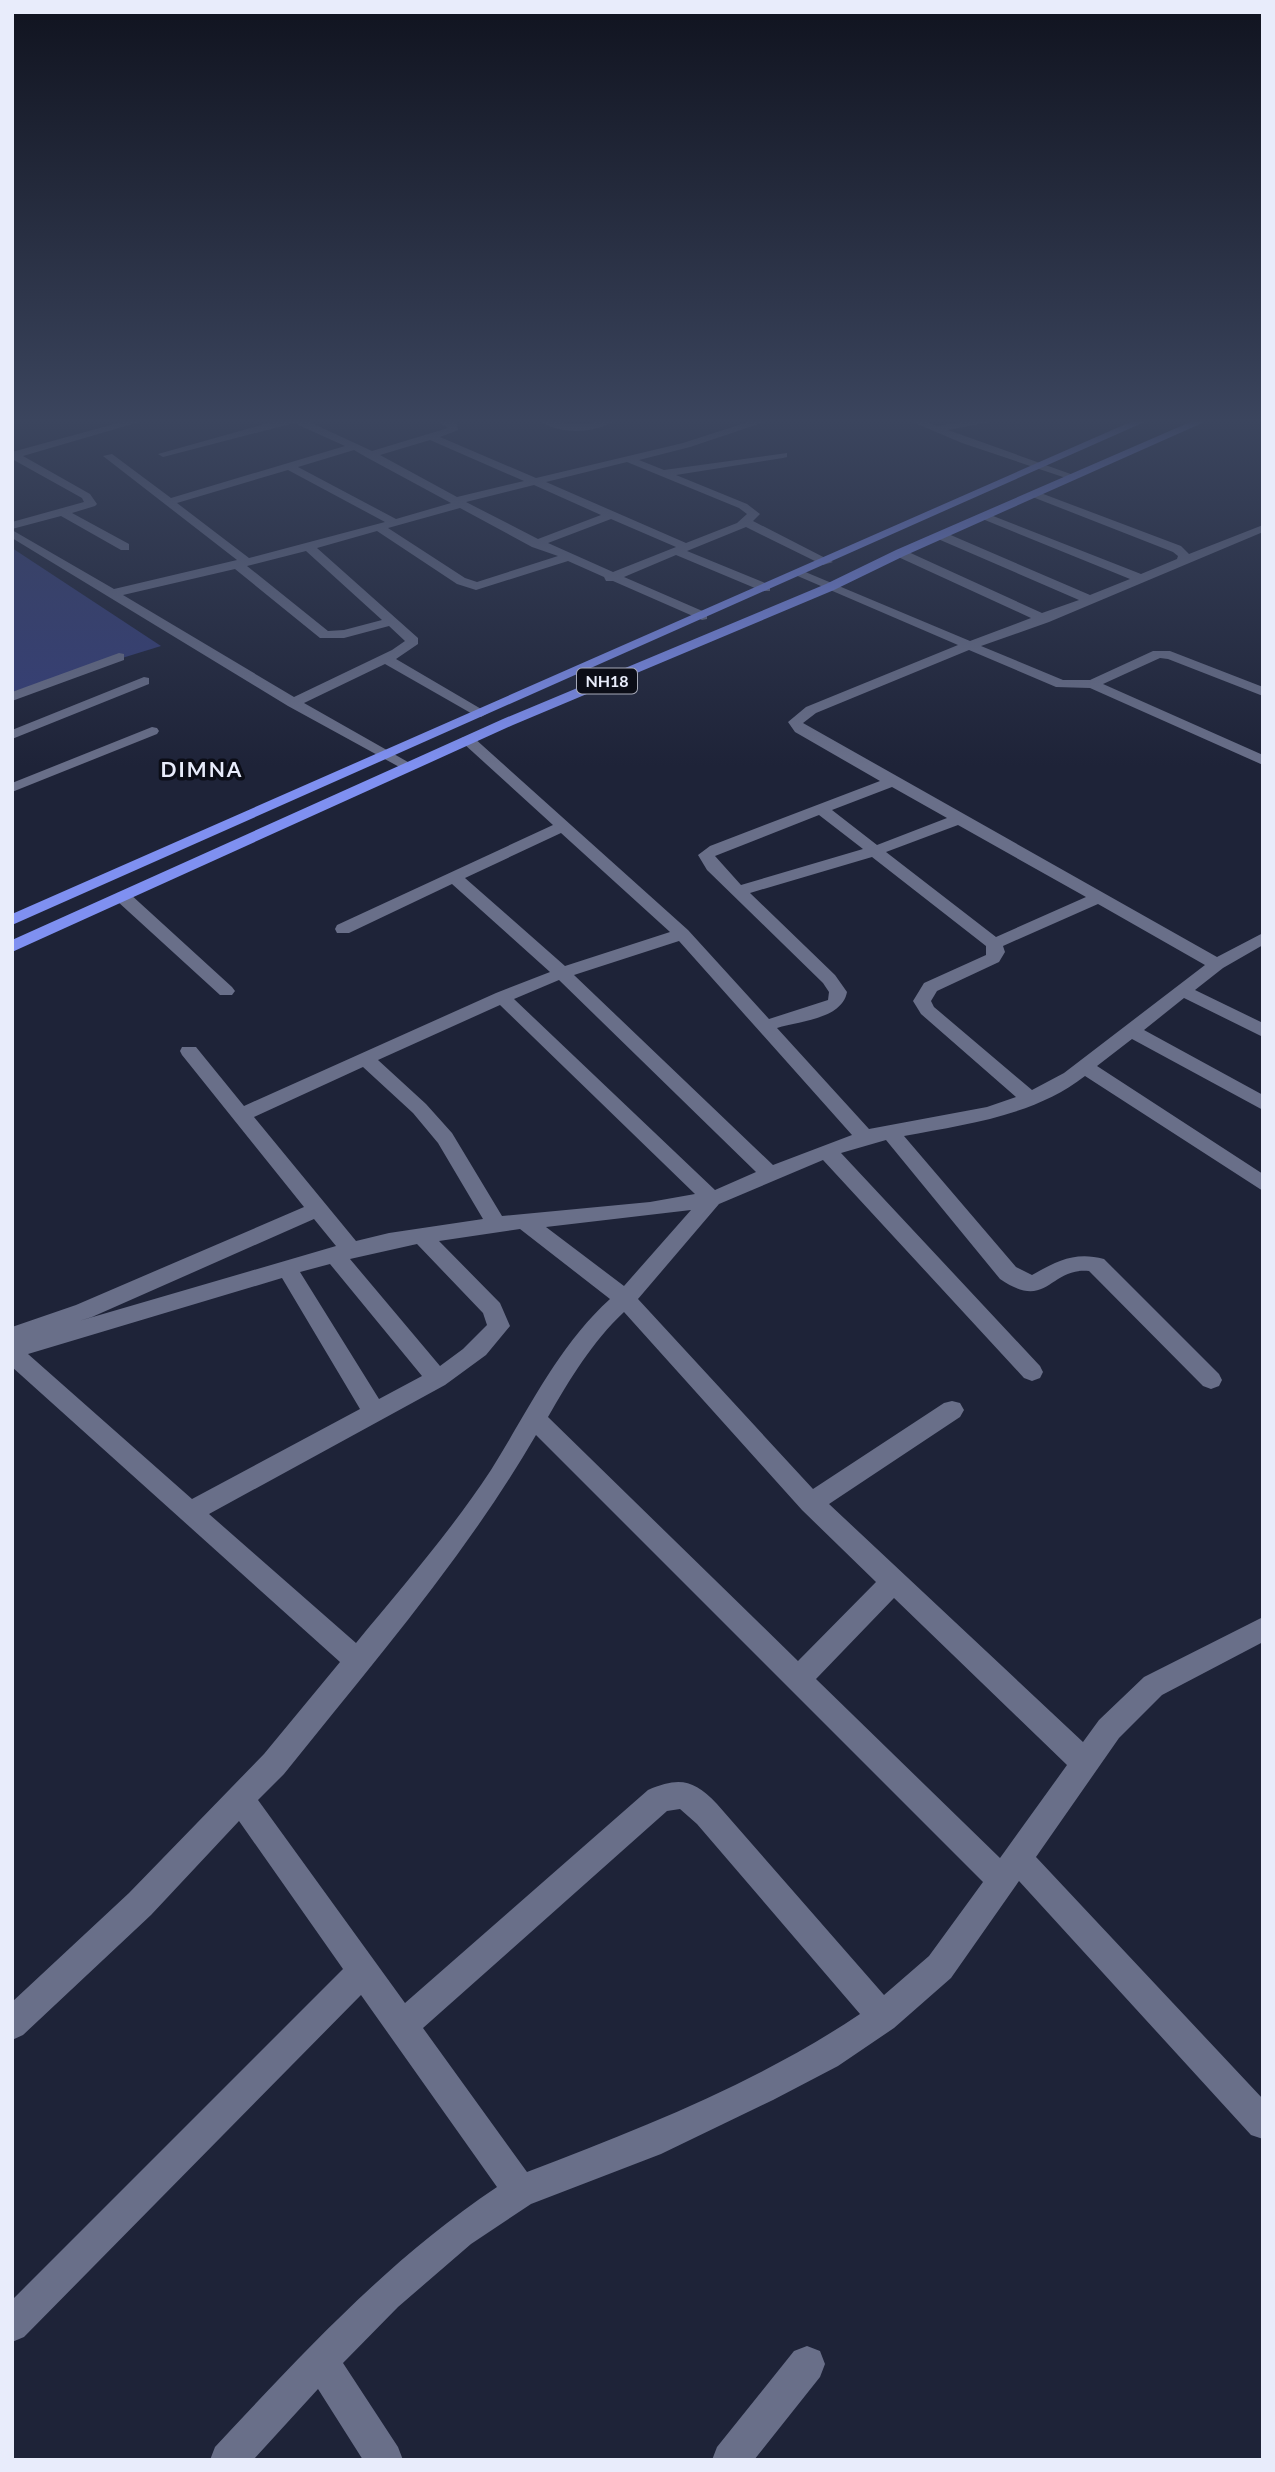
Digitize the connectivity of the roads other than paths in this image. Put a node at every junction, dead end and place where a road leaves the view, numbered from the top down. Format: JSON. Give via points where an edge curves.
{"nodes":[{"id":1,"x":16,"y":535,"type":"edge"},
{"id":2,"x":104,"y":535,"type":"edge"},
{"id":3,"x":207,"y":535,"type":"edge"},
{"id":4,"x":349,"y":535,"type":"edge"},
{"id":5,"x":391,"y":535,"type":"edge"},
{"id":6,"x":520,"y":535,"type":"edge"},
{"id":7,"x":558,"y":535,"type":"edge"},
{"id":8,"x":653,"y":535,"type":"edge"},
{"id":9,"x":714,"y":535,"type":"edge"},
{"id":10,"x":773,"y":535,"type":"edge"},
{"id":11,"x":887,"y":535,"type":"edge"},
{"id":12,"x":1033,"y":535,"type":"edge"},
{"id":13,"x":1142,"y":535,"type":"edge"},
{"id":14,"x":1245,"y":535,"type":"edge"},
{"id":15,"x":942,"y":536,"type":"joint"},
{"id":16,"x":536,"y":544,"type":"junction"},
{"id":17,"x":125,"y":547,"type":"dead end"},
{"id":18,"x":309,"y":547,"type":"junction"},
{"id":19,"x":681,"y":549,"type":"junction"},
{"id":20,"x":900,"y":553,"type":"junction"},
{"id":21,"x":565,"y":558,"type":"junction"},
{"id":22,"x":1182,"y":561,"type":"junction"},
{"id":23,"x":827,"y":562,"type":"junction"},
{"id":24,"x":242,"y":563,"type":"junction"},
{"id":25,"x":799,"y":574,"type":"junction"},
{"id":26,"x":610,"y":578,"type":"junction"},
{"id":27,"x":1142,"y":579,"type":"junction"},
{"id":28,"x":830,"y":587,"type":"junction"},
{"id":29,"x":766,"y":588,"type":"junction"},
{"id":30,"x":115,"y":593,"type":"junction"},
{"id":31,"x":1090,"y":600,"type":"junction"},
{"id":32,"x":702,"y":617,"type":"junction"},
{"id":33,"x":1044,"y":619,"type":"junction"},
{"id":34,"x":393,"y":621,"type":"junction"},
{"id":35,"x":968,"y":646,"type":"junction"},
{"id":36,"x":119,"y":657,"type":"dead end"},
{"id":37,"x":386,"y":659,"type":"junction"},
{"id":38,"x":144,"y":681,"type":"dead end"},
{"id":39,"x":1092,"y":684,"type":"junction"},
{"id":40,"x":1263,"y":692,"type":"edge"},
{"id":41,"x":12,"y":697,"type":"edge"},
{"id":42,"x":293,"y":703,"type":"junction"},
{"id":43,"x":481,"y":713,"type":"junction"},
{"id":44,"x":152,"y":731,"type":"dead end"},
{"id":45,"x":12,"y":735,"type":"edge"},
{"id":46,"x":468,"y":740,"type":"junction"},
{"id":47,"x":389,"y":755,"type":"junction"},
{"id":48,"x":1263,"y":761,"type":"edge"},
{"id":49,"x":408,"y":766,"type":"junction"},
{"id":50,"x":893,"y":781,"type":"junction"},
{"id":51,"x":12,"y":788,"type":"edge"},
{"id":52,"x":821,"y":809,"type":"junction"},
{"id":53,"x":959,"y":819,"type":"junction"},
{"id":54,"x":563,"y":826,"type":"junction"},
{"id":55,"x":875,"y":851,"type":"junction"},
{"id":56,"x":454,"y":877,"type":"junction"},
{"id":57,"x":739,"y":891,"type":"junction"},
{"id":58,"x":123,"y":897,"type":"junction"},
{"id":59,"x":1097,"y":898,"type":"junction"},
{"id":60,"x":12,"y":920,"type":"edge"},
{"id":61,"x":343,"y":929,"type":"dead end"},
{"id":62,"x":682,"y":933,"type":"junction"},
{"id":63,"x":1263,"y":938,"type":"edge"},
{"id":64,"x":993,"y":944,"type":"junction"},
{"id":65,"x":12,"y":947,"type":"edge"},
{"id":66,"x":1217,"y":964,"type":"junction"},
{"id":67,"x":562,"y":973,"type":"junction"},
{"id":68,"x":1182,"y":990,"type":"junction"},
{"id":69,"x":226,"y":991,"type":"dead end"},
{"id":70,"x":502,"y":997,"type":"junction"},
{"id":71,"x":765,"y":1026,"type":"junction"},
{"id":72,"x":1131,"y":1030,"type":"junction"},
{"id":73,"x":1263,"y":1031,"type":"edge"},
{"id":74,"x":189,"y":1051,"type":"dead end"},
{"id":75,"x":365,"y":1059,"type":"junction"},
{"id":76,"x":1085,"y":1067,"type":"junction"},
{"id":77,"x":1030,"y":1099,"type":"junction"},
{"id":78,"x":1263,"y":1104,"type":"edge"},
{"id":79,"x":241,"y":1115,"type":"junction"},
{"id":80,"x":890,"y":1132,"type":"junction"},
{"id":81,"x":865,"y":1137,"type":"junction"},
{"id":82,"x":827,"y":1151,"type":"junction"},
{"id":83,"x":771,"y":1175,"type":"junction"},
{"id":84,"x":1263,"y":1184,"type":"edge"},
{"id":85,"x":712,"y":1199,"type":"junction"},
{"id":86,"x":318,"y":1209,"type":"junction"},
{"id":87,"x":524,"y":1222,"type":"junction"},
{"id":88,"x":496,"y":1224,"type":"junction"},
{"id":89,"x":422,"y":1236,"type":"junction"},
{"id":90,"x":343,"y":1253,"type":"junction"},
{"id":91,"x":287,"y":1268,"type":"junction"},
{"id":92,"x":625,"y":1299,"type":"junction"},
{"id":93,"x":12,"y":1336,"type":"edge"},
{"id":94,"x":12,"y":1352,"type":"edge"},
{"id":95,"x":1032,"y":1373,"type":"dead end"},
{"id":96,"x":437,"y":1380,"type":"junction"},
{"id":97,"x":1212,"y":1380,"type":"dead end"},
{"id":98,"x":952,"y":1410,"type":"dead end"},
{"id":99,"x":375,"y":1413,"type":"junction"},
{"id":100,"x":535,"y":1419,"type":"junction"},
{"id":101,"x":811,"y":1503,"type":"junction"},
{"id":102,"x":190,"y":1513,"type":"junction"},
{"id":103,"x":893,"y":1582,"type":"junction"},
{"id":104,"x":1263,"y":1629,"type":"edge"},
{"id":105,"x":357,"y":1661,"type":"junction"},
{"id":106,"x":798,"y":1679,"type":"junction"},
{"id":107,"x":1085,"y":1763,"type":"junction"},
{"id":108,"x":241,"y":1800,"type":"junction"},
{"id":109,"x":1010,"y":1870,"type":"junction"},
{"id":110,"x":363,"y":1971,"type":"junction"},
{"id":111,"x":883,"y":2017,"type":"junction"},
{"id":112,"x":12,"y":2024,"type":"edge"},
{"id":113,"x":402,"y":2026,"type":"junction"},
{"id":114,"x":1263,"y":2123,"type":"edge"},
{"id":115,"x":520,"y":2191,"type":"junction"},
{"id":116,"x":12,"y":2325,"type":"edge"},
{"id":117,"x":320,"y":2360,"type":"junction"},
{"id":118,"x":807,"y":2364,"type":"dead end"},
{"id":119,"x":228,"y":2460,"type":"edge"},
{"id":120,"x":385,"y":2460,"type":"edge"},
{"id":121,"x":730,"y":2460,"type":"edge"}],
"edges":[{"from":1,"to":30,"type":"street"},
{"from":2,"to":17,"type":"street"},
{"from":3,"to":24,"type":"street"},
{"from":4,"to":18,"type":"street"},
{"from":5,"to":21,"type":"street","via":[[476,586]]},
{"from":6,"to":16,"type":"street"},
{"from":7,"to":16,"type":"street"},
{"from":8,"to":19,"type":"street"},
{"from":9,"to":19,"type":"street"},
{"from":10,"to":23,"type":"street"},
{"from":11,"to":23,"type":"highway","number":"NH18"},
{"from":12,"to":27,"type":"street"},
{"from":13,"to":22,"type":"street","via":[[1177,549],[1184,555]]},
{"from":14,"to":22,"type":"street"},
{"from":15,"to":20,"type":"highway","number":"NH18"},
{"from":15,"to":31,"type":"street"},
{"from":16,"to":21,"type":"street"},
{"from":18,"to":24,"type":"street"},
{"from":18,"to":34,"type":"street"},
{"from":19,"to":26,"type":"street"},
{"from":19,"to":29,"type":"street"},
{"from":20,"to":28,"type":"highway","number":"NH18"},
{"from":20,"to":33,"type":"street"},
{"from":21,"to":26,"type":"street"},
{"from":22,"to":27,"type":"street"},
{"from":23,"to":25,"type":"highway","number":"NH18"},
{"from":24,"to":30,"type":"street"},
{"from":24,"to":34,"type":"street","via":[[325,635]]},
{"from":25,"to":28,"type":"street"},
{"from":25,"to":29,"type":"highway","number":"NH18"},
{"from":26,"to":32,"type":"street"},
{"from":27,"to":31,"type":"street"},
{"from":28,"to":35,"type":"street"},
{"from":28,"to":46,"type":"highway","number":"NH18"},
{"from":29,"to":32,"type":"highway","number":"NH18"},
{"from":30,"to":42,"type":"street"},
{"from":31,"to":33,"type":"street"},
{"from":32,"to":43,"type":"highway","number":"NH18"},
{"from":33,"to":35,"type":"street"},
{"from":34,"to":37,"type":"street","via":[[413,641]]},
{"from":35,"to":39,"type":"street","via":[[1061,684]]},
{"from":35,"to":50,"type":"street","via":[[811,709],[796,722],[800,729]]},
{"from":36,"to":41,"type":"street"},
{"from":37,"to":42,"type":"street"},
{"from":37,"to":43,"type":"street"},
{"from":38,"to":45,"type":"street"},
{"from":39,"to":40,"type":"street","via":[[1158,654]]},
{"from":39,"to":48,"type":"street"},
{"from":42,"to":47,"type":"street"},
{"from":43,"to":47,"type":"highway","number":"NH18"},
{"from":44,"to":51,"type":"street"},
{"from":46,"to":49,"type":"highway","number":"NH18"},
{"from":46,"to":54,"type":"street"},
{"from":47,"to":49,"type":"street"},
{"from":47,"to":60,"type":"highway","number":"NH18"},
{"from":49,"to":58,"type":"highway","number":"NH18"},
{"from":50,"to":52,"type":"street"},
{"from":50,"to":53,"type":"street"},
{"from":52,"to":55,"type":"street"},
{"from":52,"to":57,"type":"street","via":[[706,855]]},
{"from":53,"to":55,"type":"street"},
{"from":53,"to":59,"type":"street"},
{"from":54,"to":56,"type":"street"},
{"from":54,"to":62,"type":"street"},
{"from":55,"to":57,"type":"street"},
{"from":55,"to":64,"type":"street"},
{"from":56,"to":61,"type":"street"},
{"from":56,"to":67,"type":"street"},
{"from":57,"to":71,"type":"street","via":[[838,992],[829,1007]]},
{"from":58,"to":65,"type":"highway","number":"NH18"},
{"from":58,"to":69,"type":"street"},
{"from":59,"to":64,"type":"street"},
{"from":59,"to":66,"type":"street"},
{"from":62,"to":67,"type":"street"},
{"from":62,"to":71,"type":"street"},
{"from":63,"to":66,"type":"street"},
{"from":64,"to":77,"type":"street","via":[[993,958],[930,988],[922,1000],[927,1010]]},
{"from":66,"to":68,"type":"street"},
{"from":67,"to":70,"type":"street"},
{"from":67,"to":83,"type":"street"},
{"from":68,"to":72,"type":"street"},
{"from":68,"to":73,"type":"street"},
{"from":70,"to":75,"type":"street"},
{"from":70,"to":85,"type":"street"},
{"from":71,"to":81,"type":"street"},
{"from":72,"to":76,"type":"street"},
{"from":72,"to":78,"type":"street"},
{"from":74,"to":79,"type":"street"},
{"from":75,"to":79,"type":"street"},
{"from":75,"to":88,"type":"street","via":[[436,1127]]},
{"from":76,"to":77,"type":"street"},
{"from":76,"to":84,"type":"street"},
{"from":77,"to":80,"type":"street","via":[[990,1113]]},
{"from":79,"to":86,"type":"street"},
{"from":80,"to":81,"type":"street"},
{"from":80,"to":97,"type":"street","via":[[1008,1273],[1035,1284],[1072,1262],[1096,1265]]},
{"from":81,"to":82,"type":"street"},
{"from":82,"to":83,"type":"street"},
{"from":82,"to":95,"type":"street"},
{"from":83,"to":85,"type":"street"},
{"from":85,"to":87,"type":"street"},
{"from":85,"to":92,"type":"street"},
{"from":86,"to":90,"type":"street"},
{"from":86,"to":93,"type":"street","via":[[84,1311]]},
{"from":87,"to":88,"type":"street"},
{"from":87,"to":92,"type":"street"},
{"from":88,"to":89,"type":"street"},
{"from":89,"to":90,"type":"street"},
{"from":89,"to":96,"type":"street","via":[[492,1309],[499,1326],[485,1345]]},
{"from":90,"to":91,"type":"street"},
{"from":90,"to":96,"type":"street"},
{"from":91,"to":94,"type":"street"},
{"from":91,"to":99,"type":"street"},
{"from":92,"to":100,"type":"street","via":[[601,1320],[568,1362]]},
{"from":92,"to":101,"type":"street"},
{"from":94,"to":102,"type":"street"},
{"from":96,"to":99,"type":"street"},
{"from":98,"to":101,"type":"street"},
{"from":99,"to":102,"type":"street"},
{"from":100,"to":105,"type":"street","via":[[460,1532]]},
{"from":100,"to":106,"type":"street"},
{"from":101,"to":103,"type":"street"},
{"from":102,"to":105,"type":"street"},
{"from":103,"to":106,"type":"street"},
{"from":103,"to":107,"type":"street"},
{"from":104,"to":107,"type":"street","via":[[1153,1686],[1109,1729]]},
{"from":105,"to":108,"type":"street"},
{"from":106,"to":109,"type":"street"},
{"from":107,"to":109,"type":"street"},
{"from":108,"to":110,"type":"street"},
{"from":108,"to":112,"type":"street","via":[[140,1904]]},
{"from":109,"to":111,"type":"street","via":[[940,1967]]},
{"from":109,"to":114,"type":"street"},
{"from":110,"to":113,"type":"street"},
{"from":110,"to":116,"type":"street"},
{"from":111,"to":113,"type":"street","via":[[707,1814],[691,1797],[675,1794],[658,1800]]},
{"from":111,"to":115,"type":"street","via":[[762,2089],[649,2141]]},
{"from":113,"to":115,"type":"street"},
{"from":115,"to":117,"type":"street","via":[[459,2232]]},
{"from":117,"to":119,"type":"street"},
{"from":117,"to":120,"type":"street"},
{"from":118,"to":121,"type":"street"}]}
